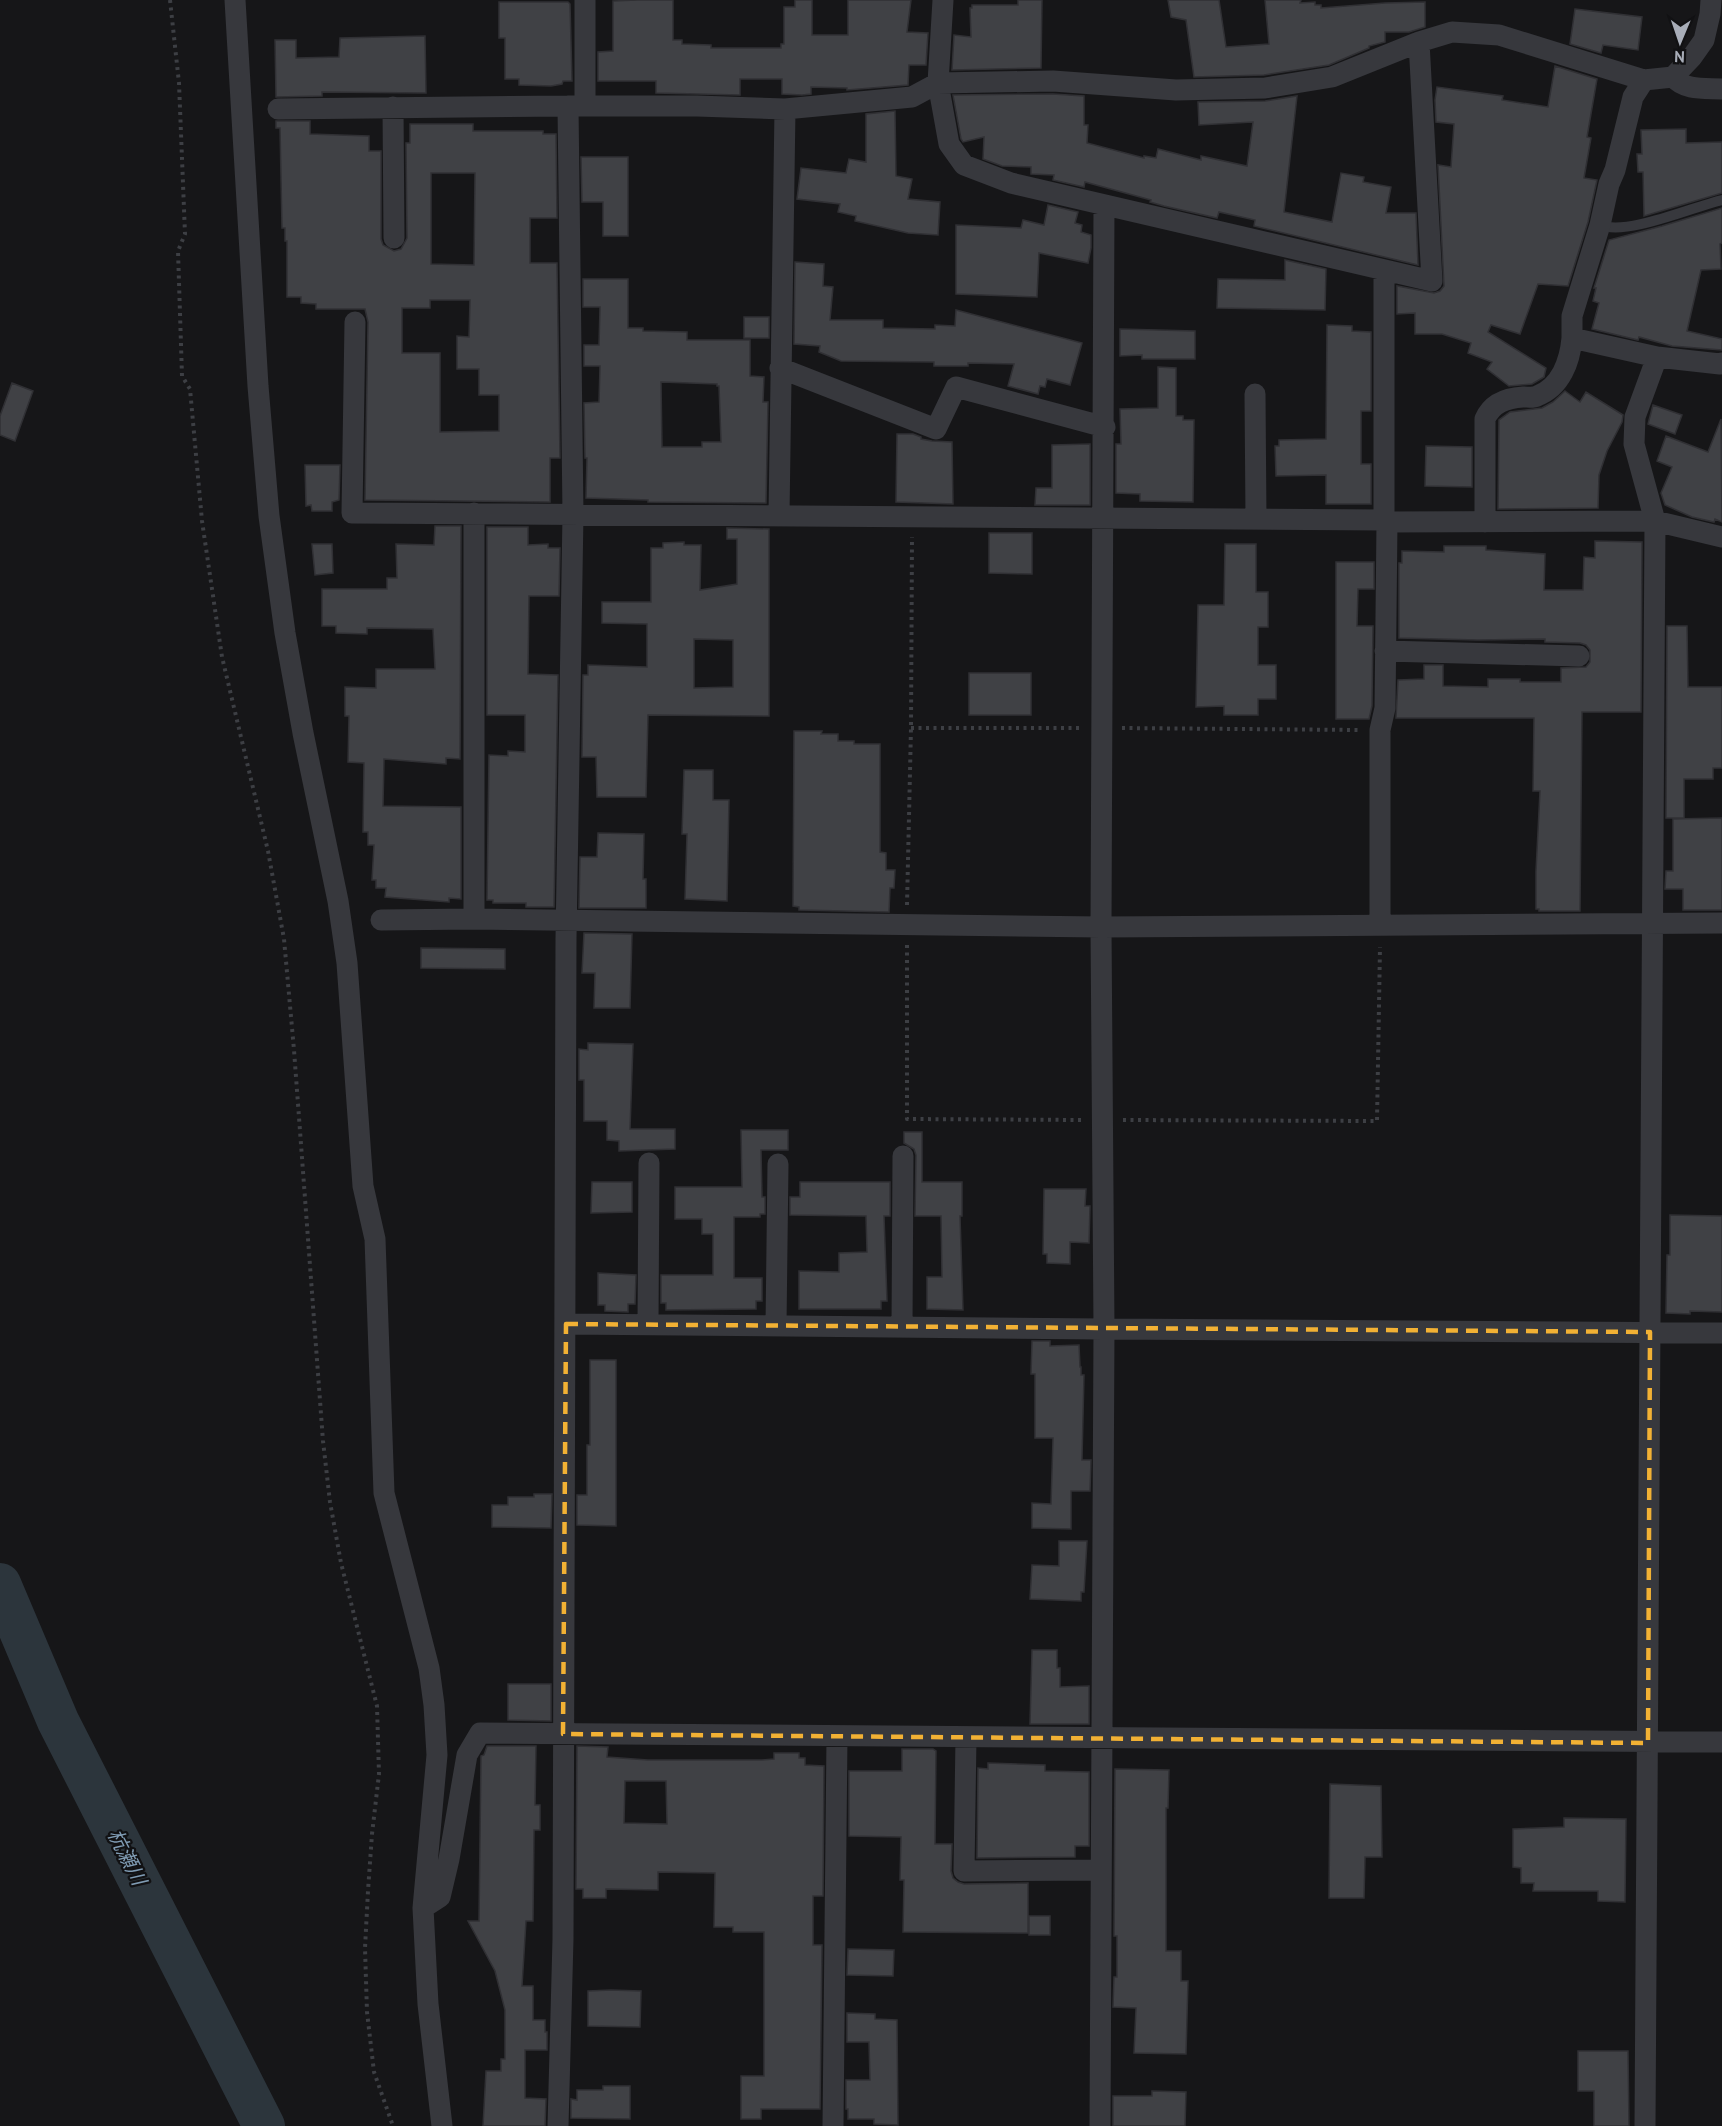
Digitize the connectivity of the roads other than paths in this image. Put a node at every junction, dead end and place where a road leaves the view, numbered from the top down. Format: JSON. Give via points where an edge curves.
{"nodes":[{"id":1,"x":235,"y":0,"type":"edge"},
{"id":2,"x":585,"y":0,"type":"edge"},
{"id":3,"x":943,"y":0,"type":"edge"},
{"id":4,"x":1711,"y":0,"type":"edge"},
{"id":5,"x":1419,"y":42,"type":"junction"},
{"id":6,"x":1673,"y":77,"type":"junction"},
{"id":7,"x":1644,"y":80,"type":"junction"},
{"id":8,"x":938,"y":82,"type":"junction"},
{"id":9,"x":1722,"y":88,"type":"edge"},
{"id":10,"x":576,"y":106,"type":"junction"},
{"id":11,"x":393,"y":107,"type":"junction"},
{"id":12,"x":278,"y":109,"type":"dead end"},
{"id":13,"x":785,"y":110,"type":"junction"},
{"id":14,"x":1722,"y":200,"type":"edge"},
{"id":15,"x":1104,"y":205,"type":"junction"},
{"id":16,"x":1600,"y":225,"type":"junction"},
{"id":17,"x":394,"y":238,"type":"dead end"},
{"id":18,"x":1383,"y":271,"type":"junction"},
{"id":19,"x":354,"y":322,"type":"dead end"},
{"id":20,"x":1572,"y":338,"type":"junction"},
{"id":21,"x":1657,"y":357,"type":"junction"},
{"id":22,"x":1722,"y":363,"type":"edge"},
{"id":23,"x":780,"y":368,"type":"junction"},
{"id":24,"x":1255,"y":394,"type":"dead end"},
{"id":25,"x":1105,"y":427,"type":"junction"},
{"id":26,"x":474,"y":513,"type":"junction"},
{"id":27,"x":573,"y":514,"type":"junction"},
{"id":28,"x":779,"y":515,"type":"junction"},
{"id":29,"x":1105,"y":517,"type":"junction"},
{"id":30,"x":1256,"y":519,"type":"junction"},
{"id":31,"x":1385,"y":521,"type":"junction"},
{"id":32,"x":1485,"y":522,"type":"junction"},
{"id":33,"x":1655,"y":522,"type":"junction"},
{"id":34,"x":1722,"y":537,"type":"edge"},
{"id":35,"x":1385,"y":651,"type":"junction"},
{"id":36,"x":1579,"y":656,"type":"dead end"},
{"id":37,"x":474,"y":919,"type":"junction"},
{"id":38,"x":381,"y":920,"type":"dead end"},
{"id":39,"x":567,"y":920,"type":"junction"},
{"id":40,"x":1651,"y":923,"type":"junction"},
{"id":41,"x":1722,"y":923,"type":"edge"},
{"id":42,"x":1380,"y":925,"type":"junction"},
{"id":43,"x":1101,"y":927,"type":"junction"},
{"id":44,"x":903,"y":1156,"type":"dead end"},
{"id":45,"x":649,"y":1163,"type":"dead end"},
{"id":46,"x":778,"y":1164,"type":"dead end"},
{"id":47,"x":566,"y":1323,"type":"junction"},
{"id":48,"x":648,"y":1324,"type":"junction"},
{"id":49,"x":776,"y":1326,"type":"junction"},
{"id":50,"x":902,"y":1327,"type":"junction"},
{"id":51,"x":1104,"y":1329,"type":"junction"},
{"id":52,"x":1650,"y":1332,"type":"junction"},
{"id":53,"x":1722,"y":1333,"type":"edge"},
{"id":54,"x":563,"y":1734,"type":"junction"},
{"id":55,"x":837,"y":1736,"type":"junction"},
{"id":56,"x":966,"y":1737,"type":"junction"},
{"id":57,"x":1101,"y":1738,"type":"junction"},
{"id":58,"x":1722,"y":1742,"type":"edge"},
{"id":59,"x":1648,"y":1743,"type":"junction"},
{"id":60,"x":1101,"y":1870,"type":"junction"},
{"id":61,"x":423,"y":1908,"type":"junction"},
{"id":62,"x":442,"y":2126,"type":"edge"},
{"id":63,"x":558,"y":2126,"type":"edge"},
{"id":64,"x":833,"y":2126,"type":"edge"},
{"id":65,"x":1100,"y":2126,"type":"edge"},
{"id":66,"x":1645,"y":2126,"type":"edge"}],
"edges":[{"from":1,"to":61,"type":"street","via":[[269,516],[285,633],[347,963],[363,1186],[375,1239],[384,1493],[429,1668],[434,1705],[437,1755]]},
{"from":2,"to":10,"type":"street"},
{"from":3,"to":8,"type":"street"},
{"from":4,"to":6,"type":"street","via":[[1704,40]]},
{"from":5,"to":7,"type":"street","via":[[1452,32],[1498,35]]},
{"from":5,"to":8,"type":"street","via":[[1332,77],[1265,88],[1176,90],[1053,81]]},
{"from":5,"to":18,"type":"street","via":[[1432,280]]},
{"from":6,"to":7,"type":"street"},
{"from":6,"to":9,"type":"street","via":[[1688,87]]},
{"from":7,"to":16,"type":"street","via":[[1633,97]]},
{"from":8,"to":13,"type":"street","via":[[912,97]]},
{"from":8,"to":15,"type":"street","via":[[949,144],[964,165],[1011,183]]},
{"from":10,"to":11,"type":"street"},
{"from":10,"to":13,"type":"street"},
{"from":10,"to":27,"type":"street"},
{"from":11,"to":12,"type":"street"},
{"from":11,"to":17,"type":"street"},
{"from":13,"to":23,"type":"street"},
{"from":14,"to":16,"type":"lane","via":[[1631,227]]},
{"from":15,"to":18,"type":"street"},
{"from":15,"to":25,"type":"street"},
{"from":16,"to":20,"type":"street","via":[[1572,316]]},
{"from":18,"to":31,"type":"street"},
{"from":19,"to":26,"type":"street","via":[[352,513]]},
{"from":20,"to":21,"type":"street"},
{"from":20,"to":32,"type":"street","via":[[1564,372],[1552,387],[1537,397],[1498,403],[1485,419]]},
{"from":21,"to":22,"type":"street"},
{"from":21,"to":33,"type":"street","via":[[1635,417],[1634,444]]},
{"from":23,"to":25,"type":"street","via":[[936,429],[956,387]]},
{"from":23,"to":28,"type":"street"},
{"from":24,"to":30,"type":"street"},
{"from":25,"to":29,"type":"street"},
{"from":26,"to":27,"type":"street"},
{"from":26,"to":37,"type":"street"},
{"from":27,"to":28,"type":"street"},
{"from":27,"to":39,"type":"street"},
{"from":28,"to":29,"type":"street"},
{"from":29,"to":30,"type":"street"},
{"from":29,"to":43,"type":"street"},
{"from":30,"to":31,"type":"street"},
{"from":31,"to":32,"type":"street"},
{"from":31,"to":35,"type":"street"},
{"from":32,"to":33,"type":"street"},
{"from":33,"to":34,"type":"street"},
{"from":33,"to":40,"type":"street"},
{"from":35,"to":36,"type":"street"},
{"from":35,"to":42,"type":"street","via":[[1385,708],[1380,730]]},
{"from":37,"to":38,"type":"street"},
{"from":37,"to":39,"type":"street"},
{"from":39,"to":43,"type":"street"},
{"from":39,"to":47,"type":"street"},
{"from":40,"to":41,"type":"street"},
{"from":40,"to":42,"type":"street"},
{"from":40,"to":52,"type":"street"},
{"from":42,"to":43,"type":"street"},
{"from":43,"to":51,"type":"street"},
{"from":44,"to":50,"type":"street"},
{"from":45,"to":48,"type":"street"},
{"from":46,"to":49,"type":"street"},
{"from":47,"to":48,"type":"street"},
{"from":47,"to":54,"type":"street"},
{"from":48,"to":49,"type":"street"},
{"from":49,"to":50,"type":"street"},
{"from":50,"to":51,"type":"street"},
{"from":51,"to":52,"type":"street"},
{"from":51,"to":57,"type":"street"},
{"from":52,"to":53,"type":"street"},
{"from":52,"to":59,"type":"street"},
{"from":54,"to":55,"type":"street"},
{"from":54,"to":61,"type":"street","via":[[480,1733],[467,1755],[440,1897]]},
{"from":54,"to":63,"type":"street"},
{"from":55,"to":56,"type":"street"},
{"from":55,"to":64,"type":"street"},
{"from":56,"to":57,"type":"street"},
{"from":56,"to":60,"type":"street","via":[[964,1871]]},
{"from":57,"to":59,"type":"street"},
{"from":57,"to":60,"type":"street"},
{"from":58,"to":59,"type":"street"},
{"from":59,"to":66,"type":"street"},
{"from":60,"to":65,"type":"street"},
{"from":61,"to":62,"type":"street","via":[[428,2004]]}]}
